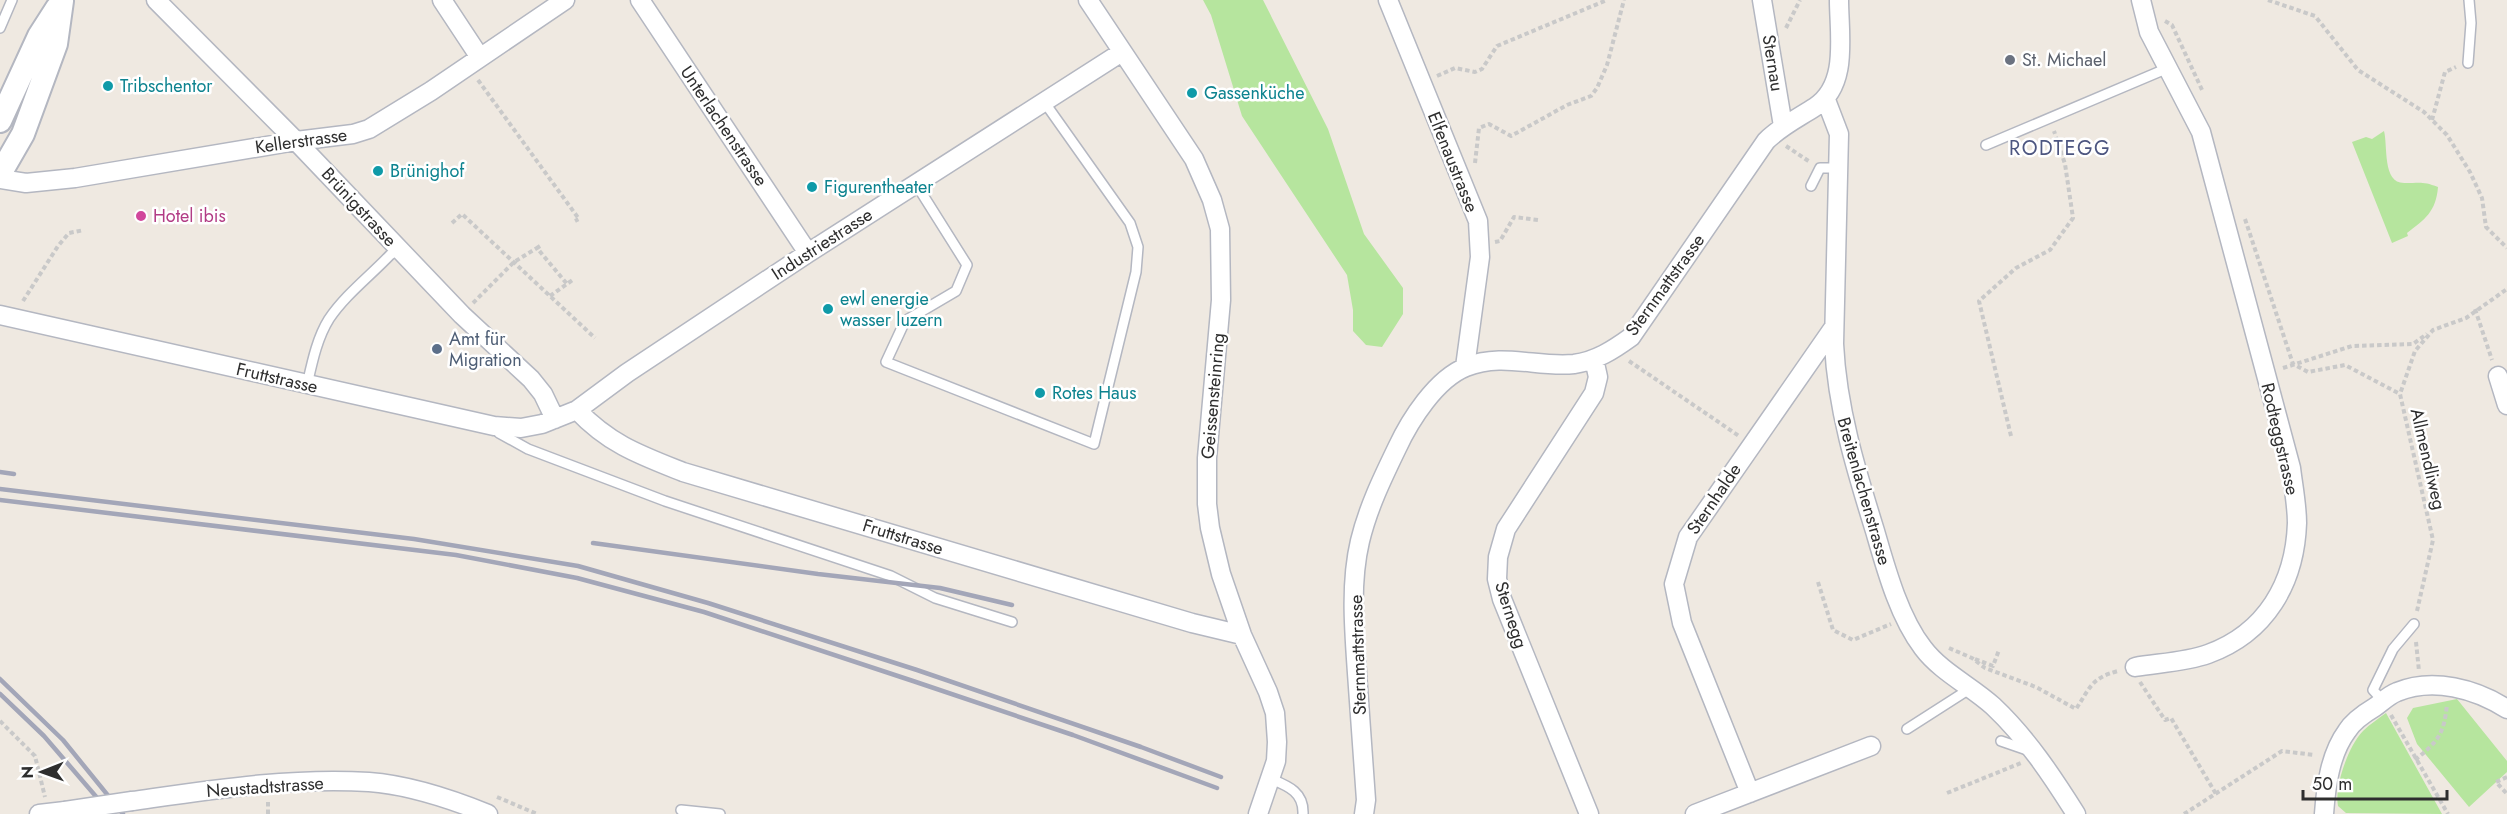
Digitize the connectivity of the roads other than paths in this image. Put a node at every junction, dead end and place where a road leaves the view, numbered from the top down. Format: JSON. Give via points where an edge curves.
{"nodes":[{"id":1,"x":12,"y":0,"type":"edge"},
{"id":2,"x":156,"y":0,"type":"edge"},
{"id":3,"x":442,"y":0,"type":"edge"},
{"id":4,"x":565,"y":0,"type":"edge"},
{"id":5,"x":640,"y":0,"type":"edge"},
{"id":6,"x":1088,"y":0,"type":"edge"},
{"id":7,"x":1388,"y":0,"type":"edge"},
{"id":8,"x":1762,"y":0,"type":"edge"},
{"id":9,"x":1839,"y":0,"type":"edge"},
{"id":10,"x":2141,"y":0,"type":"edge"},
{"id":11,"x":2469,"y":0,"type":"edge"},
{"id":12,"x":62,"y":1,"type":"edge"},
{"id":13,"x":0,"y":28,"type":"edge"},
{"id":14,"x":1122,"y":52,"type":"junction"},
{"id":15,"x":473,"y":60,"type":"junction"},
{"id":16,"x":2468,"y":63,"type":"dead end"},
{"id":17,"x":2168,"y":68,"type":"junction"},
{"id":18,"x":1826,"y":100,"type":"junction"},
{"id":19,"x":1045,"y":103,"type":"junction"},
{"id":20,"x":0,"y":121,"type":"edge"},
{"id":21,"x":1783,"y":126,"type":"junction"},
{"id":22,"x":296,"y":141,"type":"junction"},
{"id":23,"x":1986,"y":145,"type":"dead end"},
{"id":24,"x":1829,"y":168,"type":"junction"},
{"id":25,"x":0,"y":174,"type":"edge"},
{"id":26,"x":0,"y":179,"type":"edge"},
{"id":27,"x":916,"y":184,"type":"junction"},
{"id":28,"x":1811,"y":186,"type":"dead end"},
{"id":29,"x":399,"y":249,"type":"junction"},
{"id":30,"x":808,"y":253,"type":"junction"},
{"id":31,"x":8,"y":317,"type":"edge"},
{"id":32,"x":1834,"y":327,"type":"junction"},
{"id":33,"x":1594,"y":359,"type":"junction"},
{"id":34,"x":1465,"y":367,"type":"junction"},
{"id":35,"x":2498,"y":376,"type":"road end"},
{"id":36,"x":307,"y":385,"type":"junction"},
{"id":37,"x":2507,"y":405,"type":"edge"},
{"id":38,"x":577,"y":410,"type":"junction"},
{"id":39,"x":555,"y":419,"type":"junction"},
{"id":40,"x":494,"y":426,"type":"junction"},
{"id":41,"x":1012,"y":622,"type":"dead end"},
{"id":42,"x":2415,"y":624,"type":"road end"},
{"id":43,"x":1242,"y":635,"type":"junction"},
{"id":44,"x":2131,"y":668,"type":"road end"},
{"id":45,"x":1971,"y":688,"type":"junction"},
{"id":46,"x":2383,"y":701,"type":"junction"},
{"id":47,"x":2507,"y":709,"type":"edge"},
{"id":48,"x":1907,"y":729,"type":"dead end"},
{"id":49,"x":2001,"y":741,"type":"dead end"},
{"id":50,"x":1871,"y":746,"type":"dead end"},
{"id":51,"x":2035,"y":753,"type":"junction"},
{"id":52,"x":1271,"y":779,"type":"junction"},
{"id":53,"x":1750,"y":793,"type":"junction"},
{"id":54,"x":681,"y":810,"type":"dead end"},
{"id":55,"x":51,"y":813,"type":"edge"},
{"id":56,"x":488,"y":814,"type":"edge"},
{"id":57,"x":720,"y":814,"type":"edge"},
{"id":58,"x":1258,"y":814,"type":"edge"},
{"id":59,"x":1303,"y":814,"type":"edge"},
{"id":60,"x":1364,"y":814,"type":"edge"},
{"id":61,"x":1589,"y":814,"type":"edge"},
{"id":62,"x":1695,"y":814,"type":"edge"},
{"id":63,"x":2076,"y":814,"type":"edge"},
{"id":64,"x":2324,"y":814,"type":"edge"}],
"edges":[{"from":1,"to":13,"type":"lane"},
{"from":2,"to":22,"type":"street","name":"Brünigstrasse"},
{"from":3,"to":15,"type":"street"},
{"from":4,"to":15,"type":"street","name":"Kellerstrasse"},
{"from":5,"to":30,"type":"street","name":"Unterlachenstrasse"},
{"from":6,"to":14,"type":"street","name":"Geissensteinring"},
{"from":7,"to":34,"type":"street","name":"Elfenaustrasse","via":[[1478,221],[1480,257]]},
{"from":8,"to":21,"type":"street","name":"Sternau"},
{"from":9,"to":18,"type":"street","via":[[1839,71]]},
{"from":10,"to":17,"type":"street","name":"Rodteggstrasse","via":[[2149,32]]},
{"from":11,"to":16,"type":"lane"},
{"from":12,"to":20,"type":"street","via":[[39,36]]},
{"from":12,"to":25,"type":"street","via":[[56,44],[23,134]]},
{"from":14,"to":19,"type":"street","name":"Industriestrasse"},
{"from":14,"to":43,"type":"street","name":"Geissensteinring","via":[[1194,159],[1220,229],[1221,300],[1207,458],[1207,504],[1221,574]]},
{"from":15,"to":22,"type":"street","name":"Kellerstrasse","via":[[369,129]]},
{"from":17,"to":23,"type":"lane"},
{"from":17,"to":44,"type":"street","name":"Rodteggstrasse","via":[[2201,132],[2291,468],[2297,522],[2290,567],[2280,596],[2241,637],[2207,655]]},
{"from":18,"to":21,"type":"street","name":"Sternmattstrasse"},
{"from":18,"to":24,"type":"street","name":"Breitenlachenstrasse","via":[[1839,134]]},
{"from":19,"to":27,"type":"street","name":"Industriestrasse"},
{"from":19,"to":27,"type":"lane","via":[[1130,223],[1138,247],[1136,272],[1094,444],[886,362],[905,321],[956,291],[967,265]]},
{"from":21,"to":33,"type":"street","name":"Sternmattstrasse","via":[[1760,150],[1631,337]]},
{"from":22,"to":26,"type":"street","name":"Kellerstrasse","via":[[51,181],[16,183]]},
{"from":22,"to":29,"type":"street","name":"Brünigstrasse"},
{"from":24,"to":28,"type":"lane"},
{"from":24,"to":32,"type":"street","name":"Breitenlachenstrasse"},
{"from":27,"to":30,"type":"street","name":"Industriestrasse"},
{"from":29,"to":36,"type":"lane","via":[[328,321]]},
{"from":29,"to":39,"type":"street","name":"Brünigstrasse","via":[[531,379]]},
{"from":30,"to":38,"type":"street","name":"Industriestrasse"},
{"from":31,"to":36,"type":"street","name":"Fruttstrasse"},
{"from":32,"to":45,"type":"street","name":"Breitenlachenstrasse","via":[[1835,369],[1849,440],[1888,575],[1924,650]]},
{"from":32,"to":53,"type":"street","name":"Sternhalde","via":[[1688,537],[1674,584],[1682,623]]},
{"from":33,"to":34,"type":"street","name":"Sternmattstrasse","via":[[1573,364],[1493,359]]},
{"from":33,"to":61,"type":"street","name":"Sternegg","via":[[1598,377],[1594,393],[1506,529],[1497,579]]},
{"from":34,"to":60,"type":"street","name":"Sternmattstrasse","via":[[1426,400],[1406,428],[1372,502],[1360,543],[1355,634]]},
{"from":35,"to":37,"type":"street"},
{"from":36,"to":40,"type":"street","name":"Fruttstrasse"},
{"from":38,"to":39,"type":"street","name":"Industriestrasse"},
{"from":38,"to":43,"type":"street","name":"Fruttstrasse","via":[[625,448],[682,472]]},
{"from":39,"to":40,"type":"street","name":"Fruttstrasse","via":[[521,428]]},
{"from":40,"to":41,"type":"lane","via":[[499,433],[528,448],[665,501],[891,576],[935,598]]},
{"from":42,"to":46,"type":"lane","via":[[2392,649],[2373,690]]},
{"from":43,"to":52,"type":"street","name":"Geissensteinring","via":[[1275,713],[1277,742]]},
{"from":45,"to":48,"type":"lane"},
{"from":45,"to":51,"type":"street","name":"Breitenlachenstrasse","via":[[1992,705]]},
{"from":46,"to":47,"type":"street","via":[[2396,692],[2421,686],[2446,686],[2471,691]]},
{"from":46,"to":64,"type":"street","via":[[2348,729],[2340,742],[2328,779]]},
{"from":49,"to":51,"type":"lane"},
{"from":50,"to":53,"type":"street"},
{"from":51,"to":63,"type":"street","name":"Breitenlachenstrasse"},
{"from":52,"to":58,"type":"street","name":"Geissensteinring"},
{"from":52,"to":59,"type":"lane","via":[[1293,788],[1300,797]]},
{"from":53,"to":62,"type":"street"},
{"from":54,"to":57,"type":"lane"},
{"from":55,"to":56,"type":"street","name":"Neustadtstrasse","bridge":true,"via":[[255,784],[370,782],[414,790]]}]}
